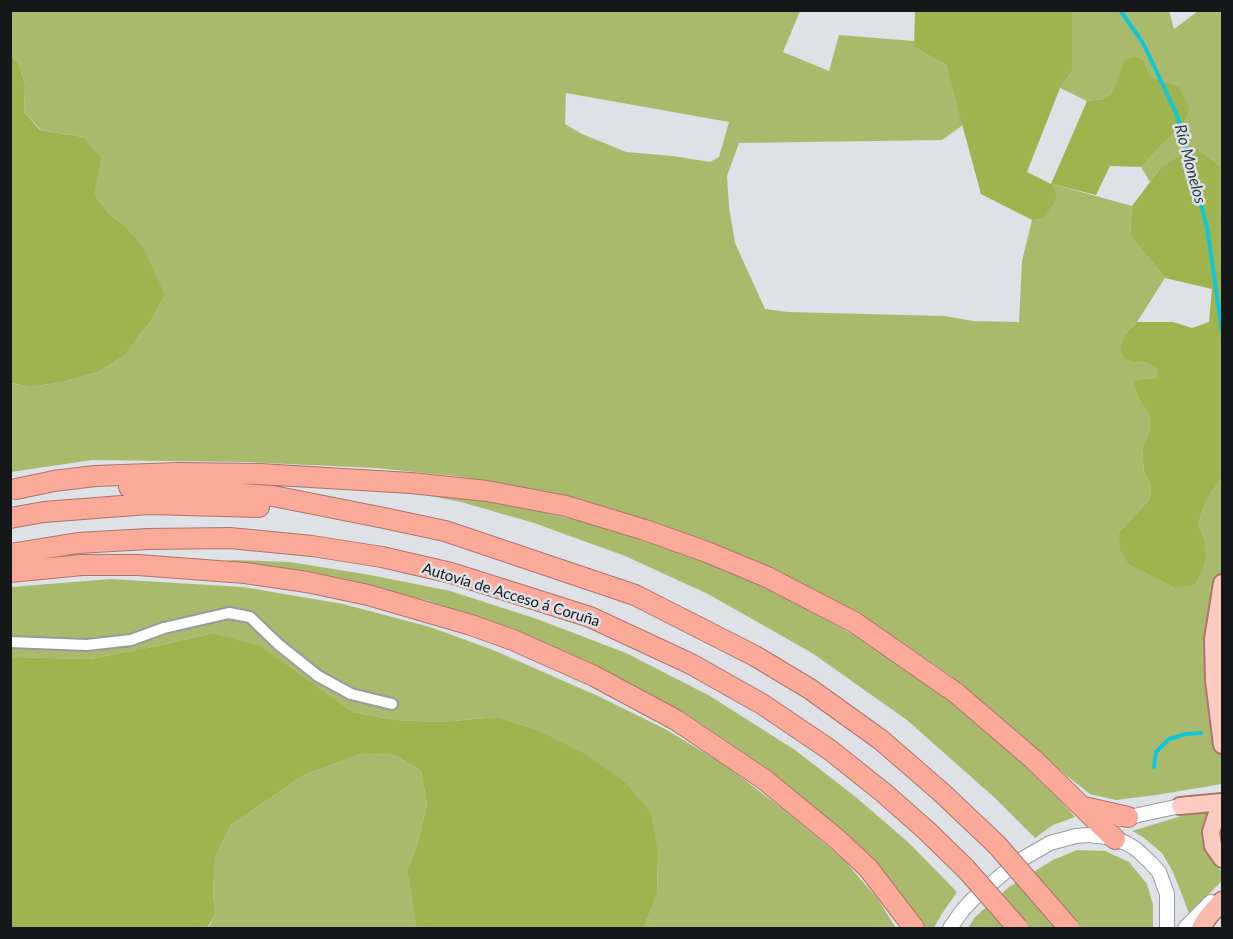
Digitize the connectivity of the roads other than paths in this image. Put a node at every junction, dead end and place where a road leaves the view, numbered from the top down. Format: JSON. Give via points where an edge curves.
{"nodes":[{"id":1,"x":13,"y":490,"type":"edge"},
{"id":2,"x":10,"y":518,"type":"edge"},
{"id":3,"x":384,"y":518,"type":"junction"},
{"id":4,"x":10,"y":554,"type":"edge"},
{"id":5,"x":10,"y":572,"type":"edge"},
{"id":6,"x":1222,"y":583,"type":"edge"},
{"id":7,"x":10,"y":642,"type":"edge"},
{"id":8,"x":392,"y":704,"type":"dead end"},
{"id":9,"x":1222,"y":745,"type":"edge"},
{"id":10,"x":1222,"y":797,"type":"edge"},
{"id":11,"x":1222,"y":802,"type":"edge"},
{"id":12,"x":1080,"y":805,"type":"junction"},
{"id":13,"x":1180,"y":806,"type":"junction"},
{"id":14,"x":1222,"y":807,"type":"edge"},
{"id":15,"x":1128,"y":817,"type":"junction"},
{"id":16,"x":1108,"y":832,"type":"junction"},
{"id":17,"x":1222,"y":859,"type":"edge"},
{"id":18,"x":1222,"y":892,"type":"edge"},
{"id":19,"x":1222,"y":901,"type":"edge"},
{"id":20,"x":914,"y":928,"type":"edge"},
{"id":21,"x":950,"y":928,"type":"edge"},
{"id":22,"x":1018,"y":928,"type":"edge"},
{"id":23,"x":1069,"y":928,"type":"edge"},
{"id":24,"x":1167,"y":928,"type":"edge"},
{"id":25,"x":1185,"y":928,"type":"edge"},
{"id":26,"x":1202,"y":928,"type":"edge"}],
"edges":[{"from":1,"to":3,"type":"highway","via":[[145,486],[273,496]]},
{"from":1,"to":12,"type":"highway","via":[[95,476],[177,472],[260,474],[487,491],[566,506],[707,552],[767,577],[854,622],[956,693]]},
{"from":2,"to":3,"type":"highway","via":[[148,504],[263,507]]},
{"from":3,"to":23,"type":"highway","bridge":true,"via":[[445,531],[635,595],[755,656],[874,735],[941,792],[997,845]]},
{"from":4,"to":22,"type":"highway","name":"Autovía de Acceso á Coruña","bridge":true,"via":[[78,543],[148,539],[230,538],[312,546],[451,573],[590,617],[691,664],[762,704],[830,750],[927,831]]},
{"from":5,"to":20,"type":"highway","via":[[82,565],[138,565],[245,573],[368,595],[513,640],[594,676],[676,720],[765,780],[868,868]]},
{"from":6,"to":9,"type":"main road","via":[[1213,639]]},
{"from":7,"to":8,"type":"street","via":[[87,645],[132,640],[229,613],[250,617],[318,676],[351,694]]},
{"from":10,"to":13,"type":"street"},
{"from":11,"to":13,"type":"main road"},
{"from":12,"to":15,"type":"highway"},
{"from":12,"to":16,"type":"highway"},
{"from":13,"to":15,"type":"street"},
{"from":14,"to":17,"type":"main road","via":[[1211,832],[1213,846]]},
{"from":15,"to":16,"type":"street"},
{"from":16,"to":21,"type":"street","via":[[1050,843],[1017,862],[973,899]]},
{"from":16,"to":24,"type":"street","via":[[1136,849],[1159,872],[1167,894]]},
{"from":18,"to":25,"type":"street"},
{"from":19,"to":26,"type":"highway"}]}
